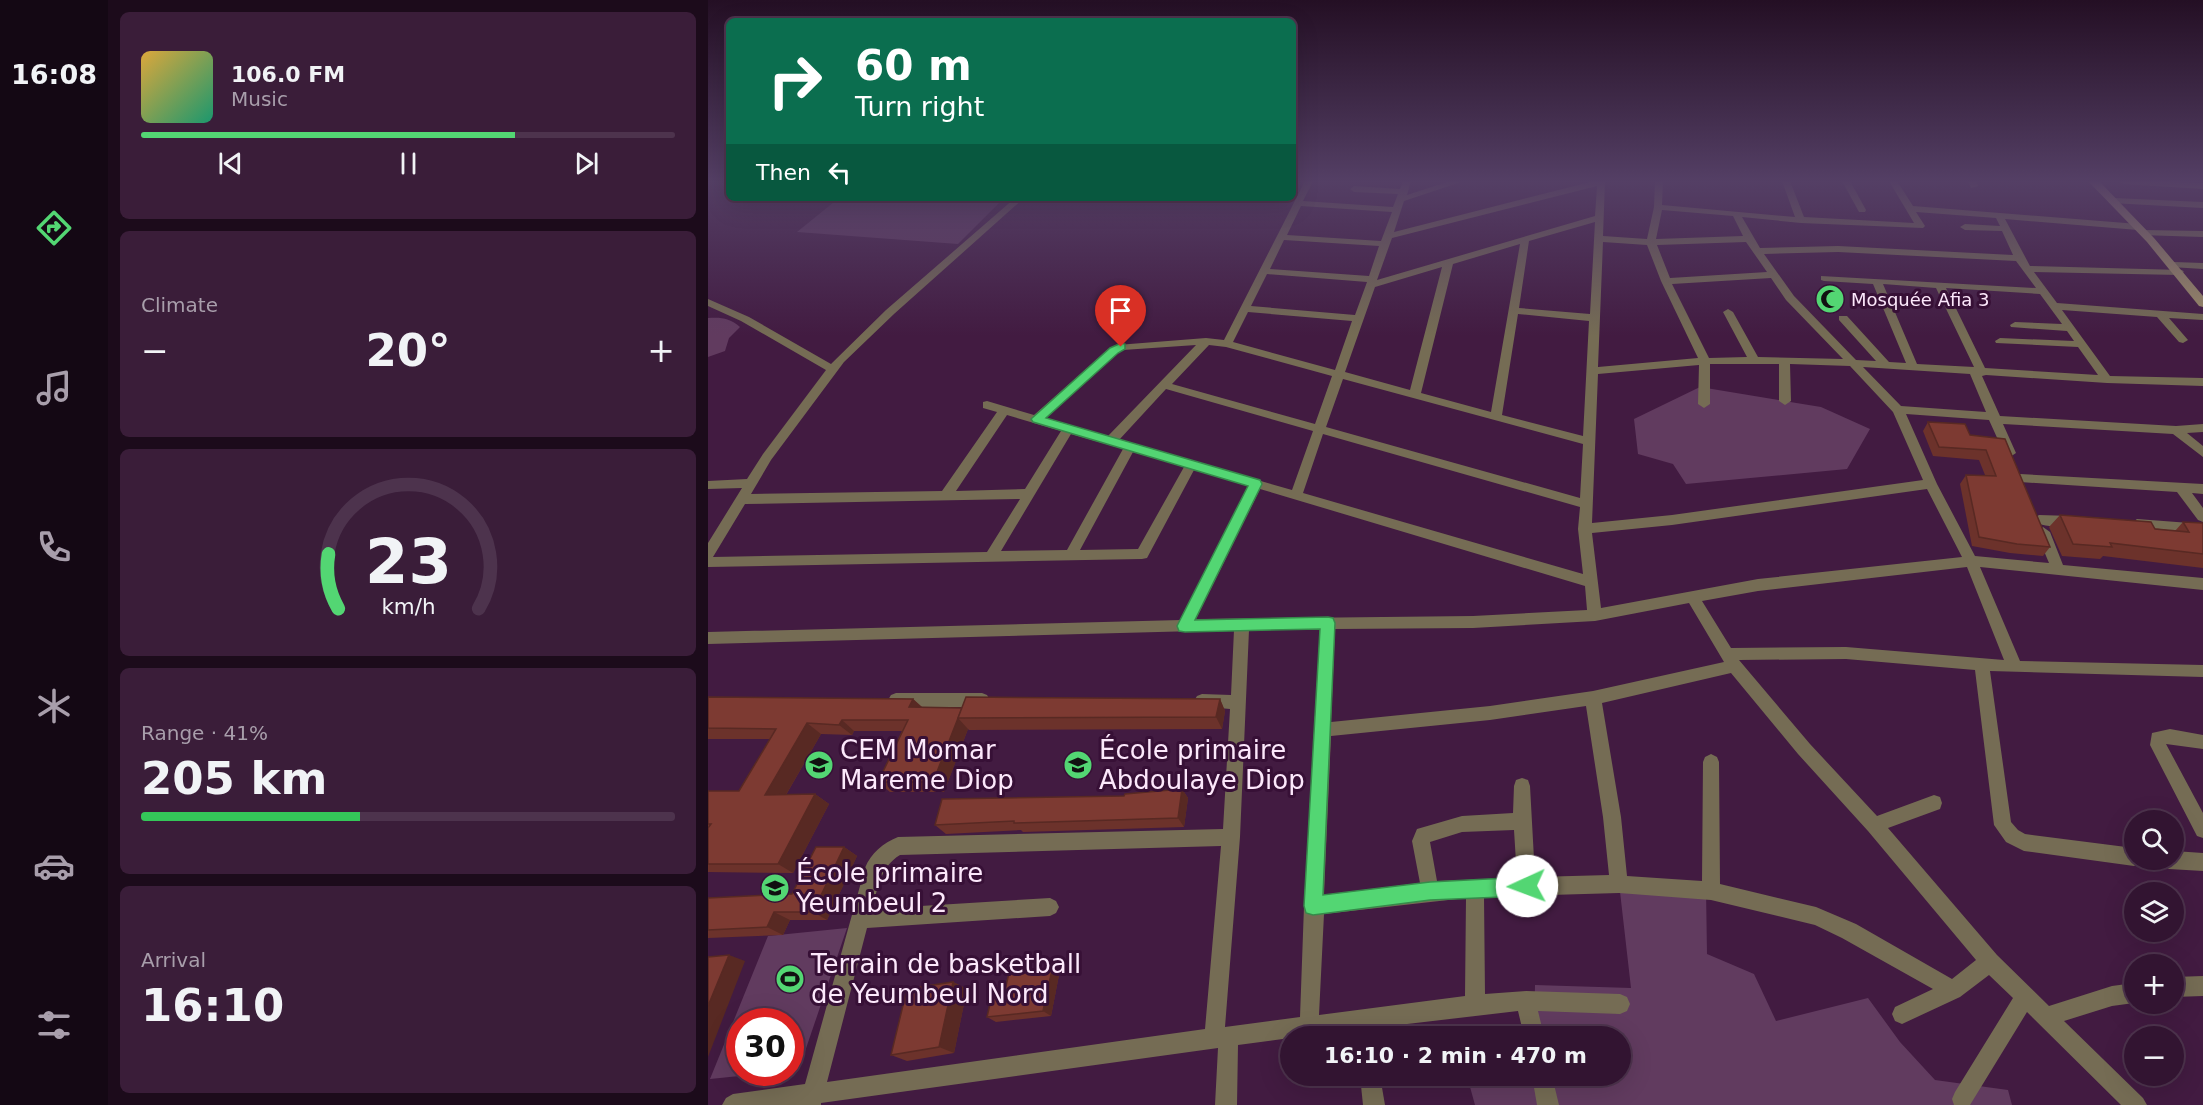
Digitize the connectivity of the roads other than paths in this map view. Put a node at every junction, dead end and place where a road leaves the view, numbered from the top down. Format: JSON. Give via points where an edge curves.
{"nodes":[{"id":1,"x":981,"y":233,"type":"edge"},
{"id":2,"x":1284,"y":233,"type":"edge"},
{"id":3,"x":1389,"y":233,"type":"edge"},
{"id":4,"x":1414,"y":233,"type":"edge"},
{"id":5,"x":1550,"y":233,"type":"edge"},
{"id":6,"x":1599,"y":233,"type":"edge"},
{"id":7,"x":1653,"y":233,"type":"edge"},
{"id":8,"x":1746,"y":233,"type":"edge"},
{"id":9,"x":2008,"y":233,"type":"edge"},
{"id":10,"x":2143,"y":233,"type":"edge"},
{"id":11,"x":2181,"y":233,"type":"edge"},
{"id":12,"x":2203,"y":234,"type":"edge"},
{"id":13,"x":1282,"y":237,"type":"junction"},
{"id":14,"x":1599,"y":238,"type":"junction"},
{"id":15,"x":1749,"y":238,"type":"junction"},
{"id":16,"x":1386,"y":240,"type":"junction"},
{"id":17,"x":1525,"y":240,"type":"junction"},
{"id":18,"x":1651,"y":242,"type":"junction"},
{"id":19,"x":1756,"y":251,"type":"junction"},
{"id":20,"x":2019,"y":258,"type":"junction"},
{"id":21,"x":1448,"y":263,"type":"junction"},
{"id":22,"x":2203,"y":266,"type":"edge"},
{"id":23,"x":2026,"y":268,"type":"junction"},
{"id":24,"x":2177,"y":268,"type":"junction"},
{"id":25,"x":1264,"y":271,"type":"junction"},
{"id":26,"x":1772,"y":275,"type":"junction"},
{"id":27,"x":1824,"y":278,"type":"dead end"},
{"id":28,"x":1666,"y":281,"type":"junction"},
{"id":29,"x":1877,"y":281,"type":"junction"},
{"id":30,"x":1371,"y":282,"type":"junction"},
{"id":31,"x":1939,"y":284,"type":"junction"},
{"id":32,"x":2041,"y":291,"type":"junction"},
{"id":33,"x":708,"y":302,"type":"edge"},
{"id":34,"x":2203,"y":304,"type":"edge"},
{"id":35,"x":2053,"y":306,"type":"junction"},
{"id":36,"x":1244,"y":309,"type":"junction"},
{"id":37,"x":1513,"y":311,"type":"junction"},
{"id":38,"x":1728,"y":312,"type":"dead end"},
{"id":39,"x":2159,"y":313,"type":"junction"},
{"id":40,"x":2203,"y":317,"type":"edge"},
{"id":41,"x":1358,"y":318,"type":"junction"},
{"id":42,"x":1595,"y":318,"type":"junction"},
{"id":43,"x":1843,"y":318,"type":"dead end"},
{"id":44,"x":2015,"y":325,"type":"dead end"},
{"id":45,"x":2069,"y":328,"type":"junction"},
{"id":46,"x":2183,"y":340,"type":"dead end"},
{"id":47,"x":2000,"y":341,"type":"dead end"},
{"id":48,"x":1206,"y":342,"type":"junction"},
{"id":49,"x":1227,"y":344,"type":"junction"},
{"id":50,"x":2080,"y":344,"type":"junction"},
{"id":51,"x":1754,"y":360,"type":"junction"},
{"id":52,"x":1784,"y":360,"type":"junction"},
{"id":53,"x":1706,"y":361,"type":"junction"},
{"id":54,"x":1854,"y":363,"type":"junction"},
{"id":55,"x":1886,"y":365,"type":"junction"},
{"id":56,"x":1913,"y":367,"type":"junction"},
{"id":57,"x":834,"y":370,"type":"junction"},
{"id":58,"x":1593,"y":371,"type":"junction"},
{"id":59,"x":1339,"y":373,"type":"junction"},
{"id":60,"x":1979,"y":373,"type":"junction"},
{"id":61,"x":2107,"y":379,"type":"junction"},
{"id":62,"x":2203,"y":382,"type":"edge"},
{"id":63,"x":1164,"y":385,"type":"junction"},
{"id":64,"x":1415,"y":394,"type":"junction"},
{"id":65,"x":1785,"y":401,"type":"dead end"},
{"id":66,"x":1704,"y":404,"type":"dead end"},
{"id":67,"x":987,"y":405,"type":"dead end"},
{"id":68,"x":1004,"y":410,"type":"junction"},
{"id":69,"x":1898,"y":410,"type":"junction"},
{"id":70,"x":1496,"y":416,"type":"junction"},
{"id":71,"x":1995,"y":418,"type":"junction"},
{"id":72,"x":1037,"y":419,"type":"junction"},
{"id":73,"x":1319,"y":428,"type":"junction"},
{"id":74,"x":2203,"y":428,"type":"edge"},
{"id":75,"x":1068,"y":429,"type":"junction"},
{"id":76,"x":2176,"y":430,"type":"junction"},
{"id":77,"x":1111,"y":441,"type":"junction"},
{"id":78,"x":1589,"y":442,"type":"junction"},
{"id":79,"x":1130,"y":447,"type":"junction"},
{"id":80,"x":2203,"y":453,"type":"edge"},
{"id":81,"x":1191,"y":465,"type":"junction"},
{"id":82,"x":750,"y":483,"type":"junction"},
{"id":83,"x":1931,"y":483,"type":"junction"},
{"id":84,"x":1256,"y":484,"type":"junction"},
{"id":85,"x":708,"y":485,"type":"edge"},
{"id":86,"x":2181,"y":488,"type":"junction"},
{"id":87,"x":2203,"y":489,"type":"edge"},
{"id":88,"x":1027,"y":494,"type":"junction"},
{"id":89,"x":946,"y":495,"type":"junction"},
{"id":90,"x":1296,"y":495,"type":"junction"},
{"id":91,"x":741,"y":499,"type":"junction"},
{"id":92,"x":1586,"y":504,"type":"junction"},
{"id":93,"x":2203,"y":517,"type":"edge"},
{"id":94,"x":2083,"y":522,"type":"edge"},
{"id":95,"x":2128,"y":524,"type":"edge"},
{"id":96,"x":1585,"y":529,"type":"junction"},
{"id":97,"x":2203,"y":529,"type":"edge"},
{"id":98,"x":708,"y":554,"type":"edge"},
{"id":99,"x":1071,"y":555,"type":"junction"},
{"id":100,"x":991,"y":557,"type":"junction"},
{"id":101,"x":1971,"y":561,"type":"junction"},
{"id":102,"x":708,"y":562,"type":"edge"},
{"id":103,"x":2058,"y":570,"type":"junction"},
{"id":104,"x":1590,"y":582,"type":"junction"},
{"id":105,"x":2203,"y":584,"type":"edge"},
{"id":106,"x":1692,"y":596,"type":"junction"},
{"id":107,"x":1595,"y":615,"type":"junction"},
{"id":108,"x":1328,"y":623,"type":"junction"},
{"id":109,"x":1242,"y":624,"type":"junction"},
{"id":110,"x":1185,"y":626,"type":"junction"},
{"id":111,"x":708,"y":638,"type":"edge"},
{"id":112,"x":1731,"y":660,"type":"junction"},
{"id":113,"x":1982,"y":665,"type":"junction"},
{"id":114,"x":2015,"y":667,"type":"junction"},
{"id":115,"x":2203,"y":671,"type":"edge"},
{"id":116,"x":1593,"y":698,"type":"junction"},
{"id":117,"x":884,"y":700,"type":"edge"},
{"id":118,"x":1002,"y":700,"type":"edge"},
{"id":119,"x":1190,"y":701,"type":"edge"},
{"id":120,"x":1237,"y":702,"type":"junction"},
{"id":121,"x":1322,"y":730,"type":"junction"},
{"id":122,"x":2203,"y":742,"type":"edge"},
{"id":123,"x":1711,"y":762,"type":"dead end"},
{"id":124,"x":1522,"y":786,"type":"dead end"},
{"id":125,"x":1934,"y":803,"type":"dead end"},
{"id":126,"x":1522,"y":821,"type":"junction"},
{"id":127,"x":1875,"y":825,"type":"junction"},
{"id":128,"x":2203,"y":830,"type":"edge"},
{"id":129,"x":1231,"y":837,"type":"junction"},
{"id":130,"x":2124,"y":856,"type":"edge"},
{"id":131,"x":2184,"y":861,"type":"edge"},
{"id":132,"x":2203,"y":862,"type":"edge"},
{"id":133,"x":1619,"y":884,"type":"junction"},
{"id":134,"x":1527,"y":886,"type":"junction"},
{"id":135,"x":1475,"y":888,"type":"junction"},
{"id":136,"x":1430,"y":891,"type":"junction"},
{"id":137,"x":1711,"y":891,"type":"junction"},
{"id":138,"x":1313,"y":906,"type":"junction"},
{"id":139,"x":1050,"y":908,"type":"dead end"},
{"id":140,"x":860,"y":919,"type":"junction"},
{"id":141,"x":1990,"y":962,"type":"junction"},
{"id":142,"x":2203,"y":986,"type":"edge"},
{"id":143,"x":2184,"y":987,"type":"edge"},
{"id":144,"x":1953,"y":990,"type":"junction"},
{"id":145,"x":2124,"y":994,"type":"edge"},
{"id":146,"x":2025,"y":996,"type":"junction"},
{"id":147,"x":1526,"y":1001,"type":"junction"},
{"id":148,"x":1620,"y":1004,"type":"dead end"},
{"id":149,"x":1475,"y":1005,"type":"junction"},
{"id":150,"x":1902,"y":1014,"type":"dead end"},
{"id":151,"x":2047,"y":1016,"type":"junction"},
{"id":152,"x":1309,"y":1026,"type":"edge"},
{"id":153,"x":1373,"y":1026,"type":"edge"},
{"id":154,"x":1532,"y":1026,"type":"edge"},
{"id":155,"x":1280,"y":1030,"type":"edge"},
{"id":156,"x":1221,"y":1037,"type":"junction"},
{"id":157,"x":1371,"y":1086,"type":"edge"},
{"id":158,"x":1544,"y":1086,"type":"edge"},
{"id":159,"x":1962,"y":1099,"type":"dead end"},
{"id":160,"x":812,"y":1100,"type":"edge"},
{"id":161,"x":733,"y":1105,"type":"edge"},
{"id":162,"x":1226,"y":1105,"type":"edge"},
{"id":163,"x":1374,"y":1105,"type":"edge"},
{"id":164,"x":1548,"y":1105,"type":"edge"},
{"id":165,"x":2136,"y":1105,"type":"edge"}],
"edges":[{"from":1,"to":57,"type":"street","via":[[890,312]]},
{"from":2,"to":13,"type":"street"},
{"from":3,"to":16,"type":"street"},
{"from":4,"to":16,"type":"street"},
{"from":5,"to":17,"type":"street"},
{"from":6,"to":14,"type":"street"},
{"from":7,"to":18,"type":"street"},
{"from":8,"to":15,"type":"street"},
{"from":9,"to":20,"type":"street"},
{"from":10,"to":24,"type":"street"},
{"from":11,"to":12,"type":"street"},
{"from":13,"to":16,"type":"street"},
{"from":13,"to":25,"type":"street"},
{"from":14,"to":18,"type":"street"},
{"from":14,"to":42,"type":"street"},
{"from":15,"to":18,"type":"street"},
{"from":15,"to":19,"type":"street"},
{"from":16,"to":30,"type":"street"},
{"from":17,"to":21,"type":"street"},
{"from":17,"to":37,"type":"street"},
{"from":18,"to":28,"type":"street"},
{"from":19,"to":20,"type":"street","via":[[1838,249]]},
{"from":19,"to":26,"type":"street"},
{"from":20,"to":23,"type":"street"},
{"from":21,"to":30,"type":"street"},
{"from":21,"to":64,"type":"street"},
{"from":22,"to":24,"type":"street"},
{"from":23,"to":24,"type":"street"},
{"from":23,"to":32,"type":"street"},
{"from":24,"to":34,"type":"street"},
{"from":25,"to":30,"type":"street"},
{"from":25,"to":36,"type":"street"},
{"from":26,"to":28,"type":"street"},
{"from":26,"to":54,"type":"street","via":[[1803,313]]},
{"from":27,"to":29,"type":"street"},
{"from":28,"to":53,"type":"street"},
{"from":29,"to":31,"type":"street"},
{"from":29,"to":56,"type":"street"},
{"from":30,"to":41,"type":"street"},
{"from":31,"to":32,"type":"street"},
{"from":31,"to":60,"type":"street"},
{"from":32,"to":35,"type":"street"},
{"from":33,"to":57,"type":"street"},
{"from":35,"to":39,"type":"street"},
{"from":35,"to":45,"type":"street"},
{"from":36,"to":41,"type":"street"},
{"from":36,"to":49,"type":"street"},
{"from":37,"to":42,"type":"street"},
{"from":37,"to":70,"type":"street"},
{"from":38,"to":51,"type":"street"},
{"from":39,"to":40,"type":"street"},
{"from":39,"to":46,"type":"street"},
{"from":41,"to":59,"type":"street"},
{"from":42,"to":58,"type":"street"},
{"from":43,"to":55,"type":"street"},
{"from":44,"to":45,"type":"street"},
{"from":45,"to":50,"type":"street"},
{"from":47,"to":50,"type":"street"},
{"from":48,"to":49,"type":"street"},
{"from":48,"to":63,"type":"street"},
{"from":48,"to":72,"type":"street","via":[[1114,350]]},
{"from":49,"to":59,"type":"street"},
{"from":50,"to":61,"type":"street"},
{"from":51,"to":52,"type":"street"},
{"from":51,"to":53,"type":"street"},
{"from":52,"to":54,"type":"street"},
{"from":52,"to":65,"type":"street"},
{"from":53,"to":58,"type":"street"},
{"from":53,"to":66,"type":"street"},
{"from":54,"to":55,"type":"street"},
{"from":54,"to":69,"type":"street"},
{"from":55,"to":56,"type":"street"},
{"from":56,"to":60,"type":"street"},
{"from":57,"to":82,"type":"street"},
{"from":58,"to":78,"type":"street"},
{"from":59,"to":64,"type":"street"},
{"from":59,"to":73,"type":"street"},
{"from":60,"to":61,"type":"street"},
{"from":60,"to":71,"type":"street"},
{"from":61,"to":62,"type":"street"},
{"from":63,"to":73,"type":"street"},
{"from":63,"to":77,"type":"street"},
{"from":64,"to":70,"type":"street"},
{"from":67,"to":68,"type":"street"},
{"from":68,"to":72,"type":"street"},
{"from":68,"to":89,"type":"street"},
{"from":69,"to":71,"type":"street"},
{"from":69,"to":83,"type":"street"},
{"from":70,"to":78,"type":"street"},
{"from":71,"to":76,"type":"street"},
{"from":71,"to":86,"type":"street","via":[[2022,484]]},
{"from":72,"to":75,"type":"street"},
{"from":73,"to":90,"type":"street"},
{"from":73,"to":92,"type":"street"},
{"from":74,"to":76,"type":"street"},
{"from":75,"to":77,"type":"street"},
{"from":75,"to":88,"type":"street"},
{"from":76,"to":80,"type":"street"},
{"from":77,"to":79,"type":"street"},
{"from":78,"to":92,"type":"street"},
{"from":79,"to":81,"type":"street"},
{"from":79,"to":99,"type":"street"},
{"from":81,"to":84,"type":"street"},
{"from":81,"to":99,"type":"street","via":[[1142,554]]},
{"from":82,"to":85,"type":"street"},
{"from":82,"to":91,"type":"street"},
{"from":83,"to":96,"type":"street","via":[[1664,522]]},
{"from":83,"to":101,"type":"street"},
{"from":84,"to":90,"type":"street"},
{"from":84,"to":110,"type":"street"},
{"from":86,"to":87,"type":"street"},
{"from":86,"to":93,"type":"street"},
{"from":88,"to":89,"type":"street"},
{"from":88,"to":100,"type":"street"},
{"from":89,"to":91,"type":"street"},
{"from":90,"to":104,"type":"street"},
{"from":91,"to":98,"type":"street"},
{"from":92,"to":96,"type":"street"},
{"from":94,"to":103,"type":"street","via":[[2036,515]]},
{"from":95,"to":97,"type":"street"},
{"from":96,"to":104,"type":"street"},
{"from":99,"to":100,"type":"street"},
{"from":100,"to":102,"type":"street"},
{"from":101,"to":103,"type":"street"},
{"from":101,"to":106,"type":"street"},
{"from":101,"to":114,"type":"street"},
{"from":103,"to":105,"type":"street"},
{"from":104,"to":107,"type":"street"},
{"from":106,"to":107,"type":"street"},
{"from":106,"to":112,"type":"street"},
{"from":107,"to":108,"type":"street","via":[[1455,623]]},
{"from":108,"to":109,"type":"street"},
{"from":108,"to":121,"type":"street"},
{"from":109,"to":110,"type":"street"},
{"from":109,"to":120,"type":"street"},
{"from":110,"to":111,"type":"street"},
{"from":112,"to":113,"type":"street","via":[[1846,653]]},
{"from":112,"to":116,"type":"street"},
{"from":112,"to":127,"type":"street","via":[[1804,749]]},
{"from":113,"to":114,"type":"street"},
{"from":113,"to":130,"type":"street","via":[[2003,825],[2024,842]]},
{"from":114,"to":115,"type":"street"},
{"from":116,"to":121,"type":"street"},
{"from":116,"to":133,"type":"street"},
{"from":117,"to":118,"type":"street"},
{"from":119,"to":120,"type":"street"},
{"from":120,"to":129,"type":"street"},
{"from":121,"to":138,"type":"street"},
{"from":122,"to":128,"type":"street","via":[[2170,736],[2158,738],[2158,745]]},
{"from":123,"to":137,"type":"street"},
{"from":124,"to":126,"type":"street"},
{"from":125,"to":127,"type":"street"},
{"from":126,"to":134,"type":"street"},
{"from":126,"to":136,"type":"street","via":[[1461,825],[1422,835]]},
{"from":127,"to":141,"type":"street"},
{"from":129,"to":140,"type":"street","via":[[898,846],[874,868]]},
{"from":129,"to":156,"type":"street"},
{"from":131,"to":132,"type":"street"},
{"from":133,"to":134,"type":"street"},
{"from":133,"to":137,"type":"street"},
{"from":134,"to":135,"type":"street"},
{"from":135,"to":136,"type":"street"},
{"from":135,"to":149,"type":"street"},
{"from":136,"to":138,"type":"street"},
{"from":137,"to":144,"type":"street","via":[[1816,916]]},
{"from":138,"to":152,"type":"street"},
{"from":139,"to":140,"type":"street"},
{"from":140,"to":160,"type":"street"},
{"from":141,"to":144,"type":"street"},
{"from":141,"to":146,"type":"street"},
{"from":142,"to":143,"type":"street"},
{"from":144,"to":150,"type":"street"},
{"from":145,"to":151,"type":"street"},
{"from":146,"to":151,"type":"street"},
{"from":146,"to":159,"type":"street"},
{"from":147,"to":148,"type":"street"},
{"from":147,"to":149,"type":"street"},
{"from":147,"to":154,"type":"street"},
{"from":149,"to":153,"type":"street"},
{"from":151,"to":165,"type":"street"},
{"from":155,"to":156,"type":"street"},
{"from":156,"to":160,"type":"street"},
{"from":156,"to":162,"type":"street"},
{"from":157,"to":163,"type":"street"},
{"from":158,"to":164,"type":"street"},
{"from":160,"to":161,"type":"street"}]}
